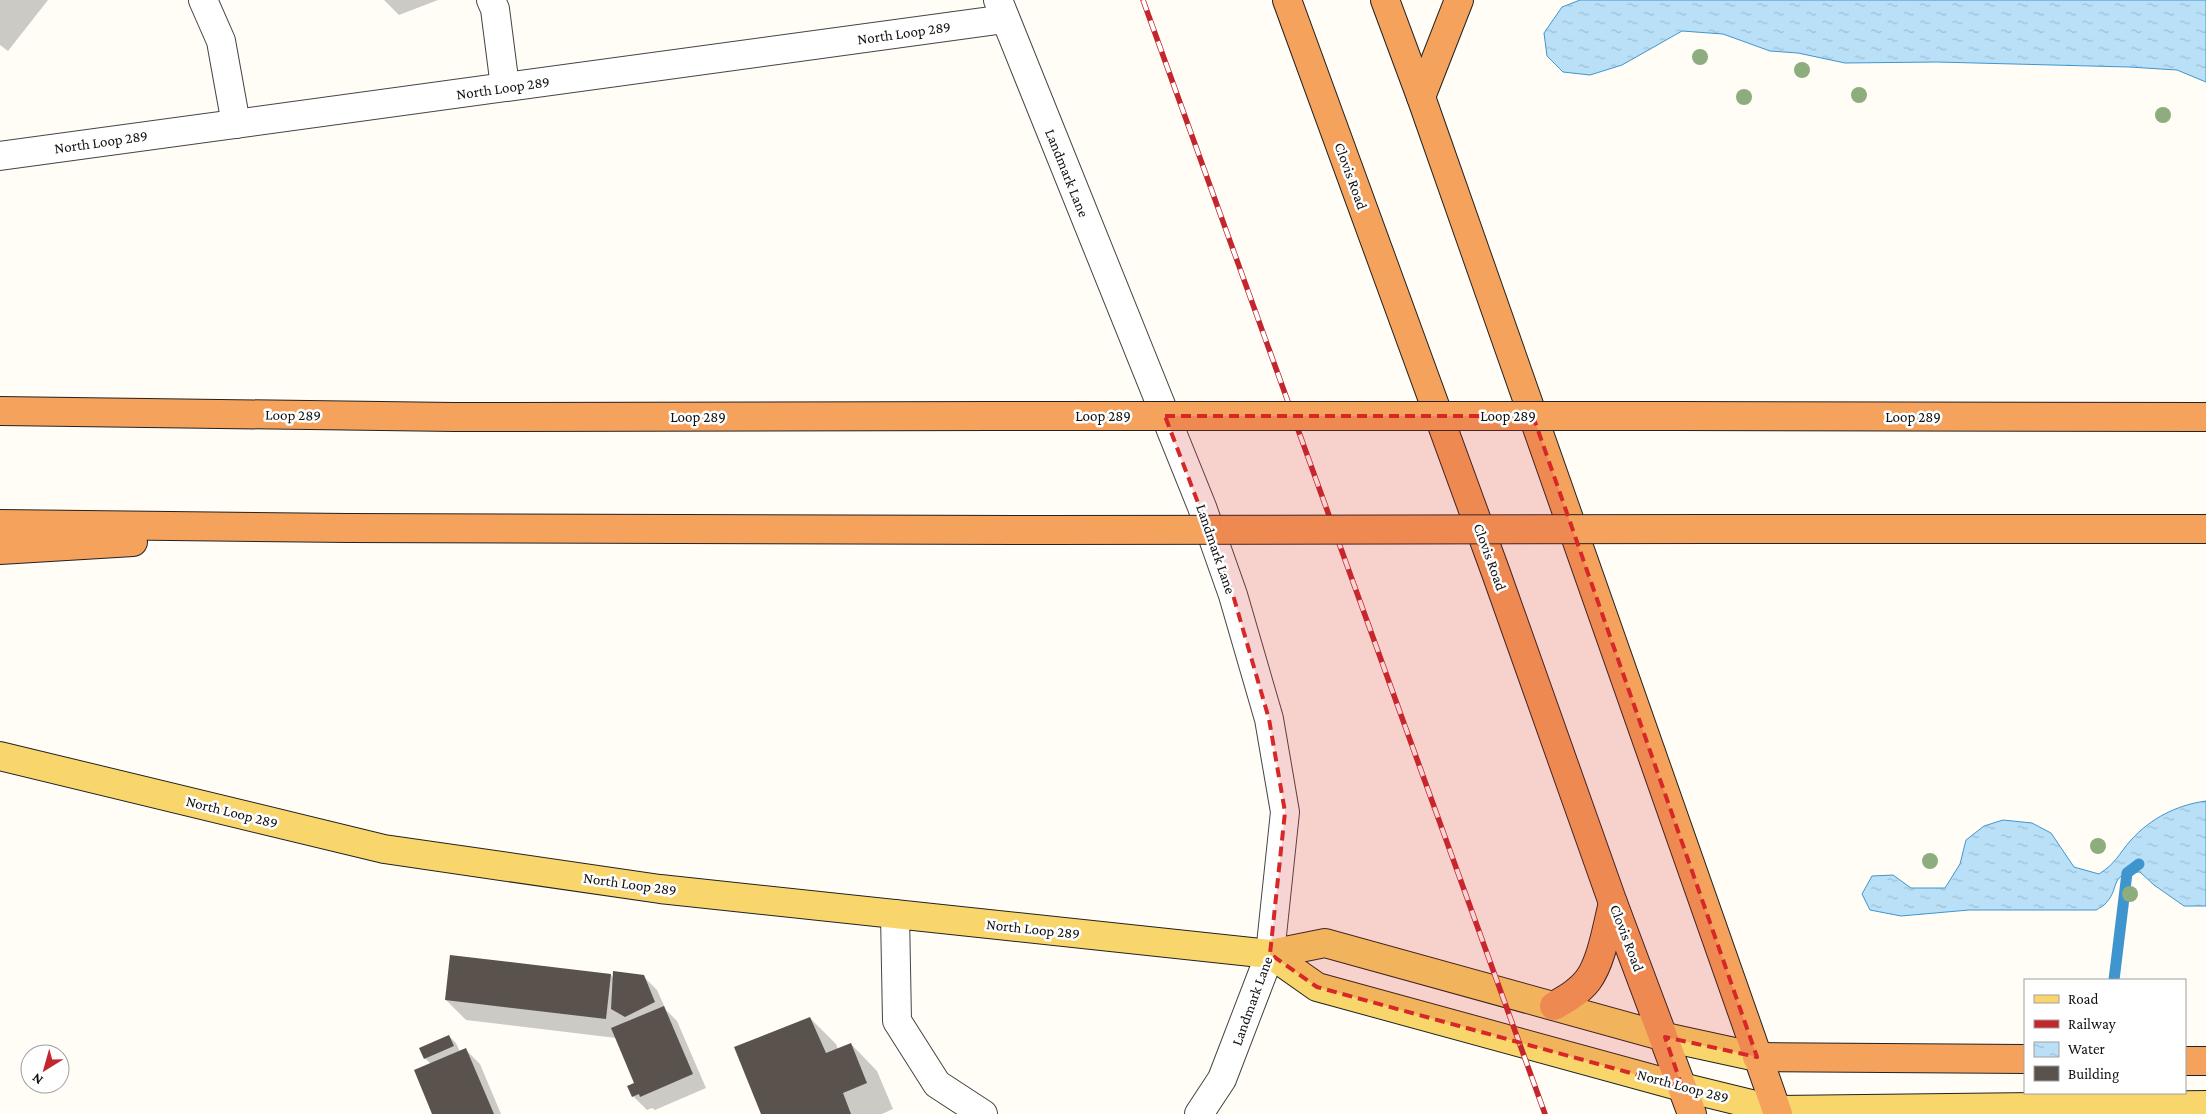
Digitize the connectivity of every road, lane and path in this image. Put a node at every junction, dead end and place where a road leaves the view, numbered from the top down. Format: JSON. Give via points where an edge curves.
{"nodes":[{"id":1,"x":203,"y":0,"type":"edge"},
{"id":2,"x":491,"y":0,"type":"edge"},
{"id":3,"x":1287,"y":0,"type":"edge"},
{"id":4,"x":1385,"y":0,"type":"edge"},
{"id":5,"x":1459,"y":0,"type":"edge"},
{"id":6,"x":1002,"y":10,"type":"edge"},
{"id":7,"x":505,"y":87,"type":"junction"},
{"id":8,"x":1421,"y":96,"type":"junction"},
{"id":9,"x":236,"y":124,"type":"junction"},
{"id":10,"x":0,"y":156,"type":"edge"},
{"id":11,"x":0,"y":403,"type":"edge"},
{"id":12,"x":0,"y":410,"type":"edge"},
{"id":13,"x":72,"y":413,"type":"junction"},
{"id":14,"x":2206,"y":417,"type":"edge"},
{"id":15,"x":0,"y":524,"type":"edge"},
{"id":16,"x":348,"y":528,"type":"junction"},
{"id":17,"x":2206,"y":529,"type":"edge"},
{"id":18,"x":0,"y":550,"type":"edge"},
{"id":19,"x":0,"y":756,"type":"edge"},
{"id":20,"x":1613,"y":903,"type":"junction"},
{"id":21,"x":895,"y":914,"type":"junction"},
{"id":22,"x":1270,"y":954,"type":"junction"},
{"id":23,"x":1554,"y":1006,"type":"junction"},
{"id":24,"x":1665,"y":1038,"type":"junction"},
{"id":25,"x":1757,"y":1057,"type":"junction"},
{"id":26,"x":2024,"y":1058,"type":"edge"},
{"id":27,"x":2186,"y":1061,"type":"edge"},
{"id":28,"x":2206,"y":1061,"type":"edge"},
{"id":29,"x":1682,"y":1087,"type":"junction"},
{"id":30,"x":2206,"y":1104,"type":"edge"},
{"id":31,"x":1777,"y":1112,"type":"edge"},
{"id":32,"x":983,"y":1114,"type":"edge"},
{"id":33,"x":1199,"y":1114,"type":"edge"},
{"id":34,"x":1692,"y":1114,"type":"edge"}],
"edges":[{"from":1,"to":9,"type":"street","via":[[221,41]]},
{"from":2,"to":7,"type":"street"},
{"from":3,"to":20,"type":"highway","name":"Clovis Road"},
{"from":4,"to":8,"type":"highway"},
{"from":5,"to":8,"type":"highway"},
{"from":6,"to":7,"type":"street","name":"North Loop 289"},
{"from":6,"to":22,"type":"street","name":"Landmark Lane","via":[[1202,507],[1233,595],[1269,720],[1285,812]]},
{"from":7,"to":9,"type":"street","name":"North Loop 289"},
{"from":8,"to":25,"type":"highway"},
{"from":9,"to":10,"type":"street","name":"North Loop 289"},
{"from":11,"to":13,"type":"highway"},
{"from":12,"to":13,"type":"highway","name":"Loop 289"},
{"from":13,"to":14,"type":"highway","name":"Loop 289","bridge":true,"via":[[454,417]]},
{"from":15,"to":16,"type":"highway"},
{"from":16,"to":17,"type":"highway","bridge":true},
{"from":16,"to":18,"type":"highway"},
{"from":19,"to":21,"type":"main road","name":"North Loop 289","via":[[384,849],[660,888]]},
{"from":20,"to":23,"type":"highway","via":[[1595,968],[1577,991]]},
{"from":20,"to":24,"type":"highway","name":"Clovis Road"},
{"from":21,"to":22,"type":"main road","name":"North Loop 289"},
{"from":21,"to":32,"type":"street","via":[[897,1021],[937,1084]]},
{"from":22,"to":23,"type":"main road","name":"North Loop 289","via":[[1325,943]]},
{"from":22,"to":29,"type":"main road","name":"North Loop 289","via":[[1317,986]]},
{"from":22,"to":33,"type":"street","name":"Landmark Lane","via":[[1222,1079]]},
{"from":23,"to":24,"type":"main road","name":"North Loop 289"},
{"from":24,"to":25,"type":"main road","name":"North Loop 289"},
{"from":24,"to":29,"type":"highway","name":"Clovis Road"},
{"from":25,"to":26,"type":"highway"},
{"from":25,"to":31,"type":"highway"},
{"from":27,"to":28,"type":"highway"},
{"from":29,"to":31,"type":"main road","name":"North Loop 289"},
{"from":29,"to":34,"type":"highway","name":"Clovis Road"},
{"from":30,"to":31,"type":"main road","name":"North Loop 289"}]}
